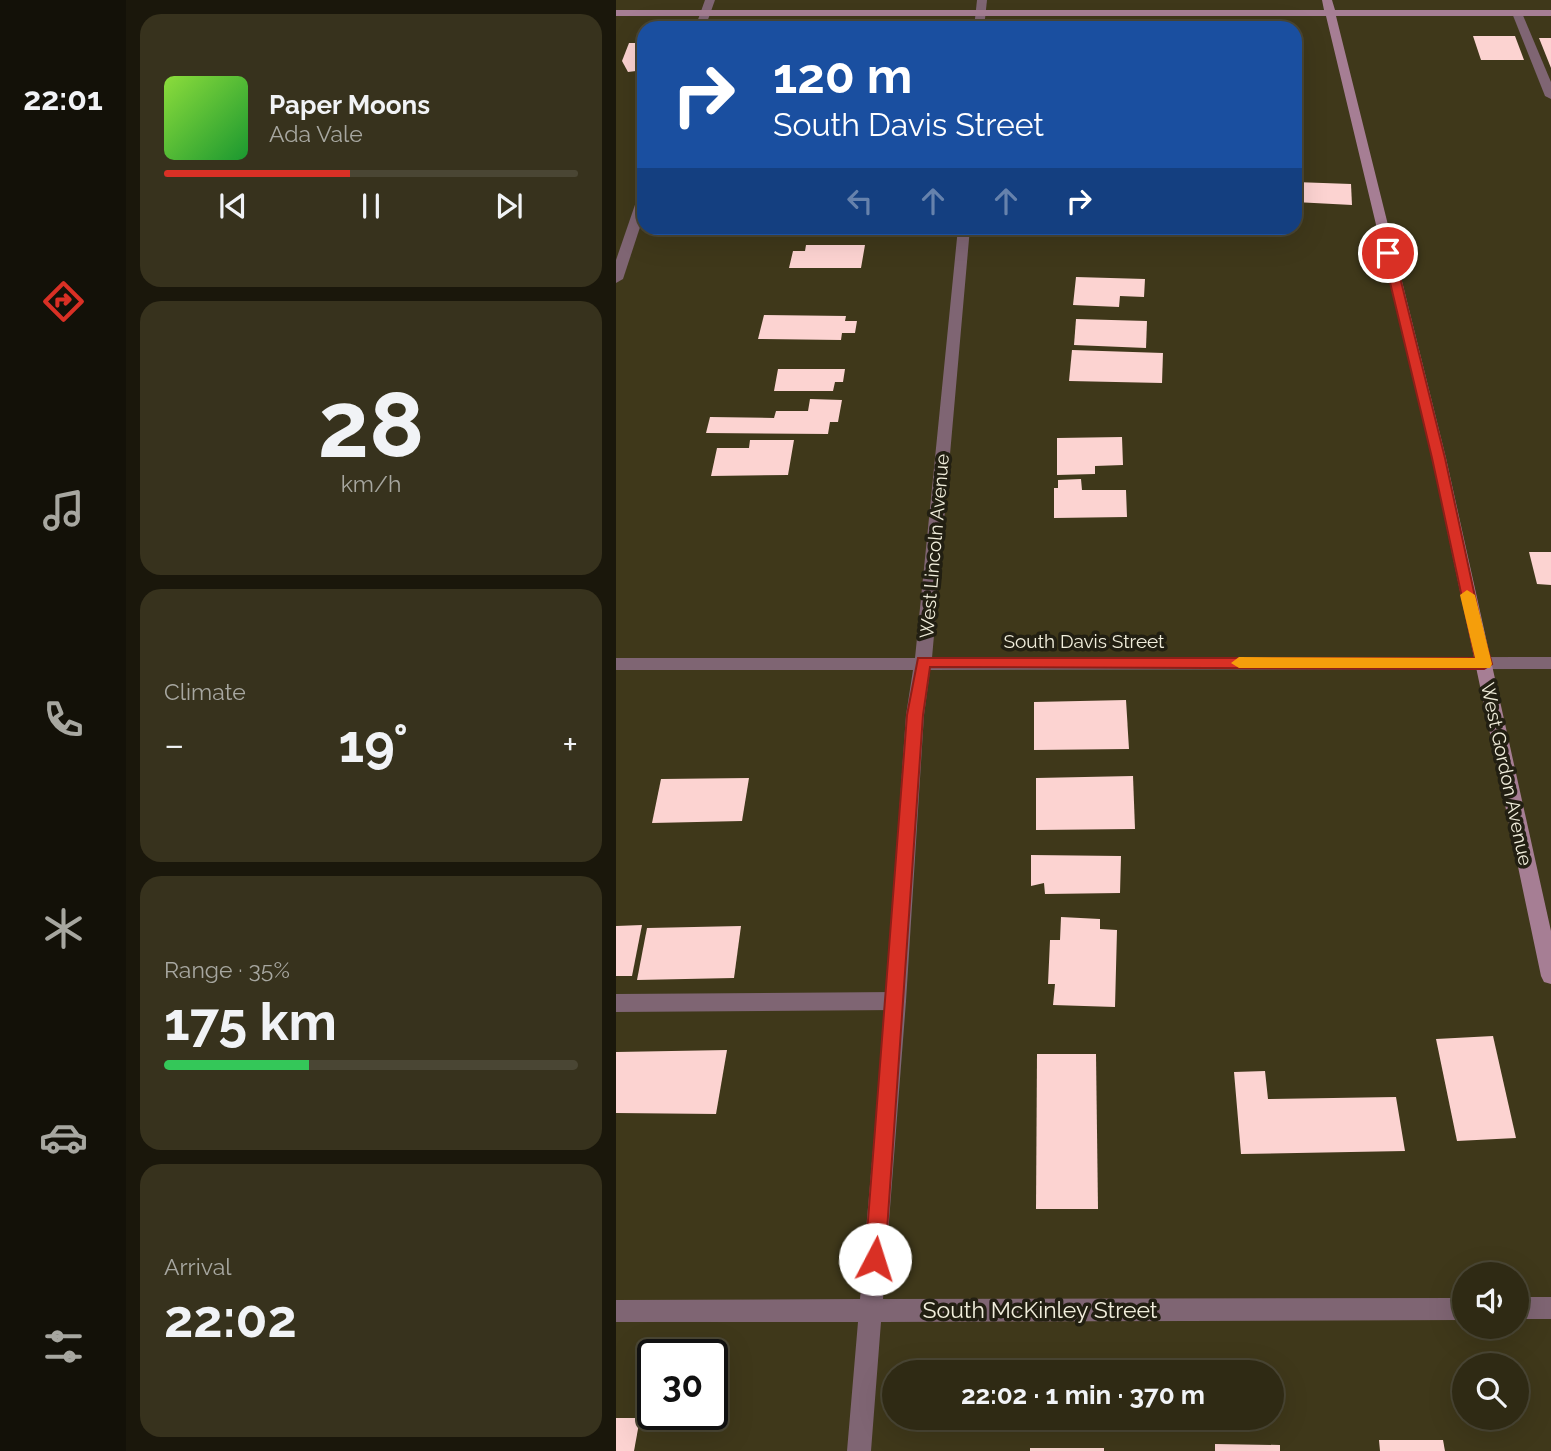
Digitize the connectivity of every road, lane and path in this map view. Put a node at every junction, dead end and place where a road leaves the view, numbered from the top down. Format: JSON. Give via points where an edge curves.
{"nodes":[{"id":1,"x":710,"y":0,"type":"edge"},
{"id":2,"x":981,"y":6,"type":"edge"},
{"id":3,"x":1329,"y":6,"type":"edge"},
{"id":4,"x":616,"y":13,"type":"edge"},
{"id":5,"x":705,"y":13,"type":"junction"},
{"id":6,"x":1517,"y":13,"type":"junction"},
{"id":7,"x":1551,"y":13,"type":"edge"},
{"id":8,"x":702,"y":21,"type":"edge"},
{"id":9,"x":1551,"y":96,"type":"edge"},
{"id":10,"x":637,"y":217,"type":"edge"},
{"id":11,"x":963,"y":235,"type":"edge"},
{"id":12,"x":616,"y":279,"type":"edge"},
{"id":13,"x":923,"y":662,"type":"junction"},
{"id":14,"x":1551,"y":663,"type":"edge"},
{"id":15,"x":616,"y":664,"type":"edge"},
{"id":16,"x":1484,"y":664,"type":"junction"},
{"id":17,"x":1551,"y":976,"type":"edge"},
{"id":18,"x":896,"y":1001,"type":"junction"},
{"id":19,"x":616,"y":1003,"type":"edge"},
{"id":20,"x":1529,"y":1308,"type":"edge"},
{"id":21,"x":1551,"y":1308,"type":"edge"},
{"id":22,"x":1452,"y":1309,"type":"edge"},
{"id":23,"x":616,"y":1311,"type":"edge"},
{"id":24,"x":871,"y":1311,"type":"junction"},
{"id":25,"x":859,"y":1451,"type":"edge"}],
"edges":[{"from":1,"to":5,"type":"street"},
{"from":2,"to":3,"type":"street"},
{"from":2,"to":5,"type":"street"},
{"from":3,"to":6,"type":"street"},
{"from":3,"to":16,"type":"street","name":"West Gordon Avenue"},
{"from":4,"to":5,"type":"street"},
{"from":5,"to":8,"type":"street"},
{"from":6,"to":7,"type":"street"},
{"from":6,"to":9,"type":"street"},
{"from":10,"to":12,"type":"street"},
{"from":11,"to":13,"type":"street","name":"West Lincoln Avenue"},
{"from":13,"to":15,"type":"street","name":"South Davis Street"},
{"from":13,"to":16,"type":"street","name":"South Davis Street"},
{"from":13,"to":18,"type":"street","name":"West Lincoln Avenue","via":[[915,715]]},
{"from":14,"to":16,"type":"street","name":"South Davis Street"},
{"from":16,"to":17,"type":"street","name":"West Gordon Avenue"},
{"from":18,"to":19,"type":"street"},
{"from":18,"to":24,"type":"street","name":"West Lincoln Avenue"},
{"from":20,"to":21,"type":"street"},
{"from":22,"to":24,"type":"street","name":"South McKinley Street"},
{"from":23,"to":24,"type":"street","name":"South McKinley Street"},
{"from":24,"to":25,"type":"street","name":"West Lincoln Avenue"}]}
